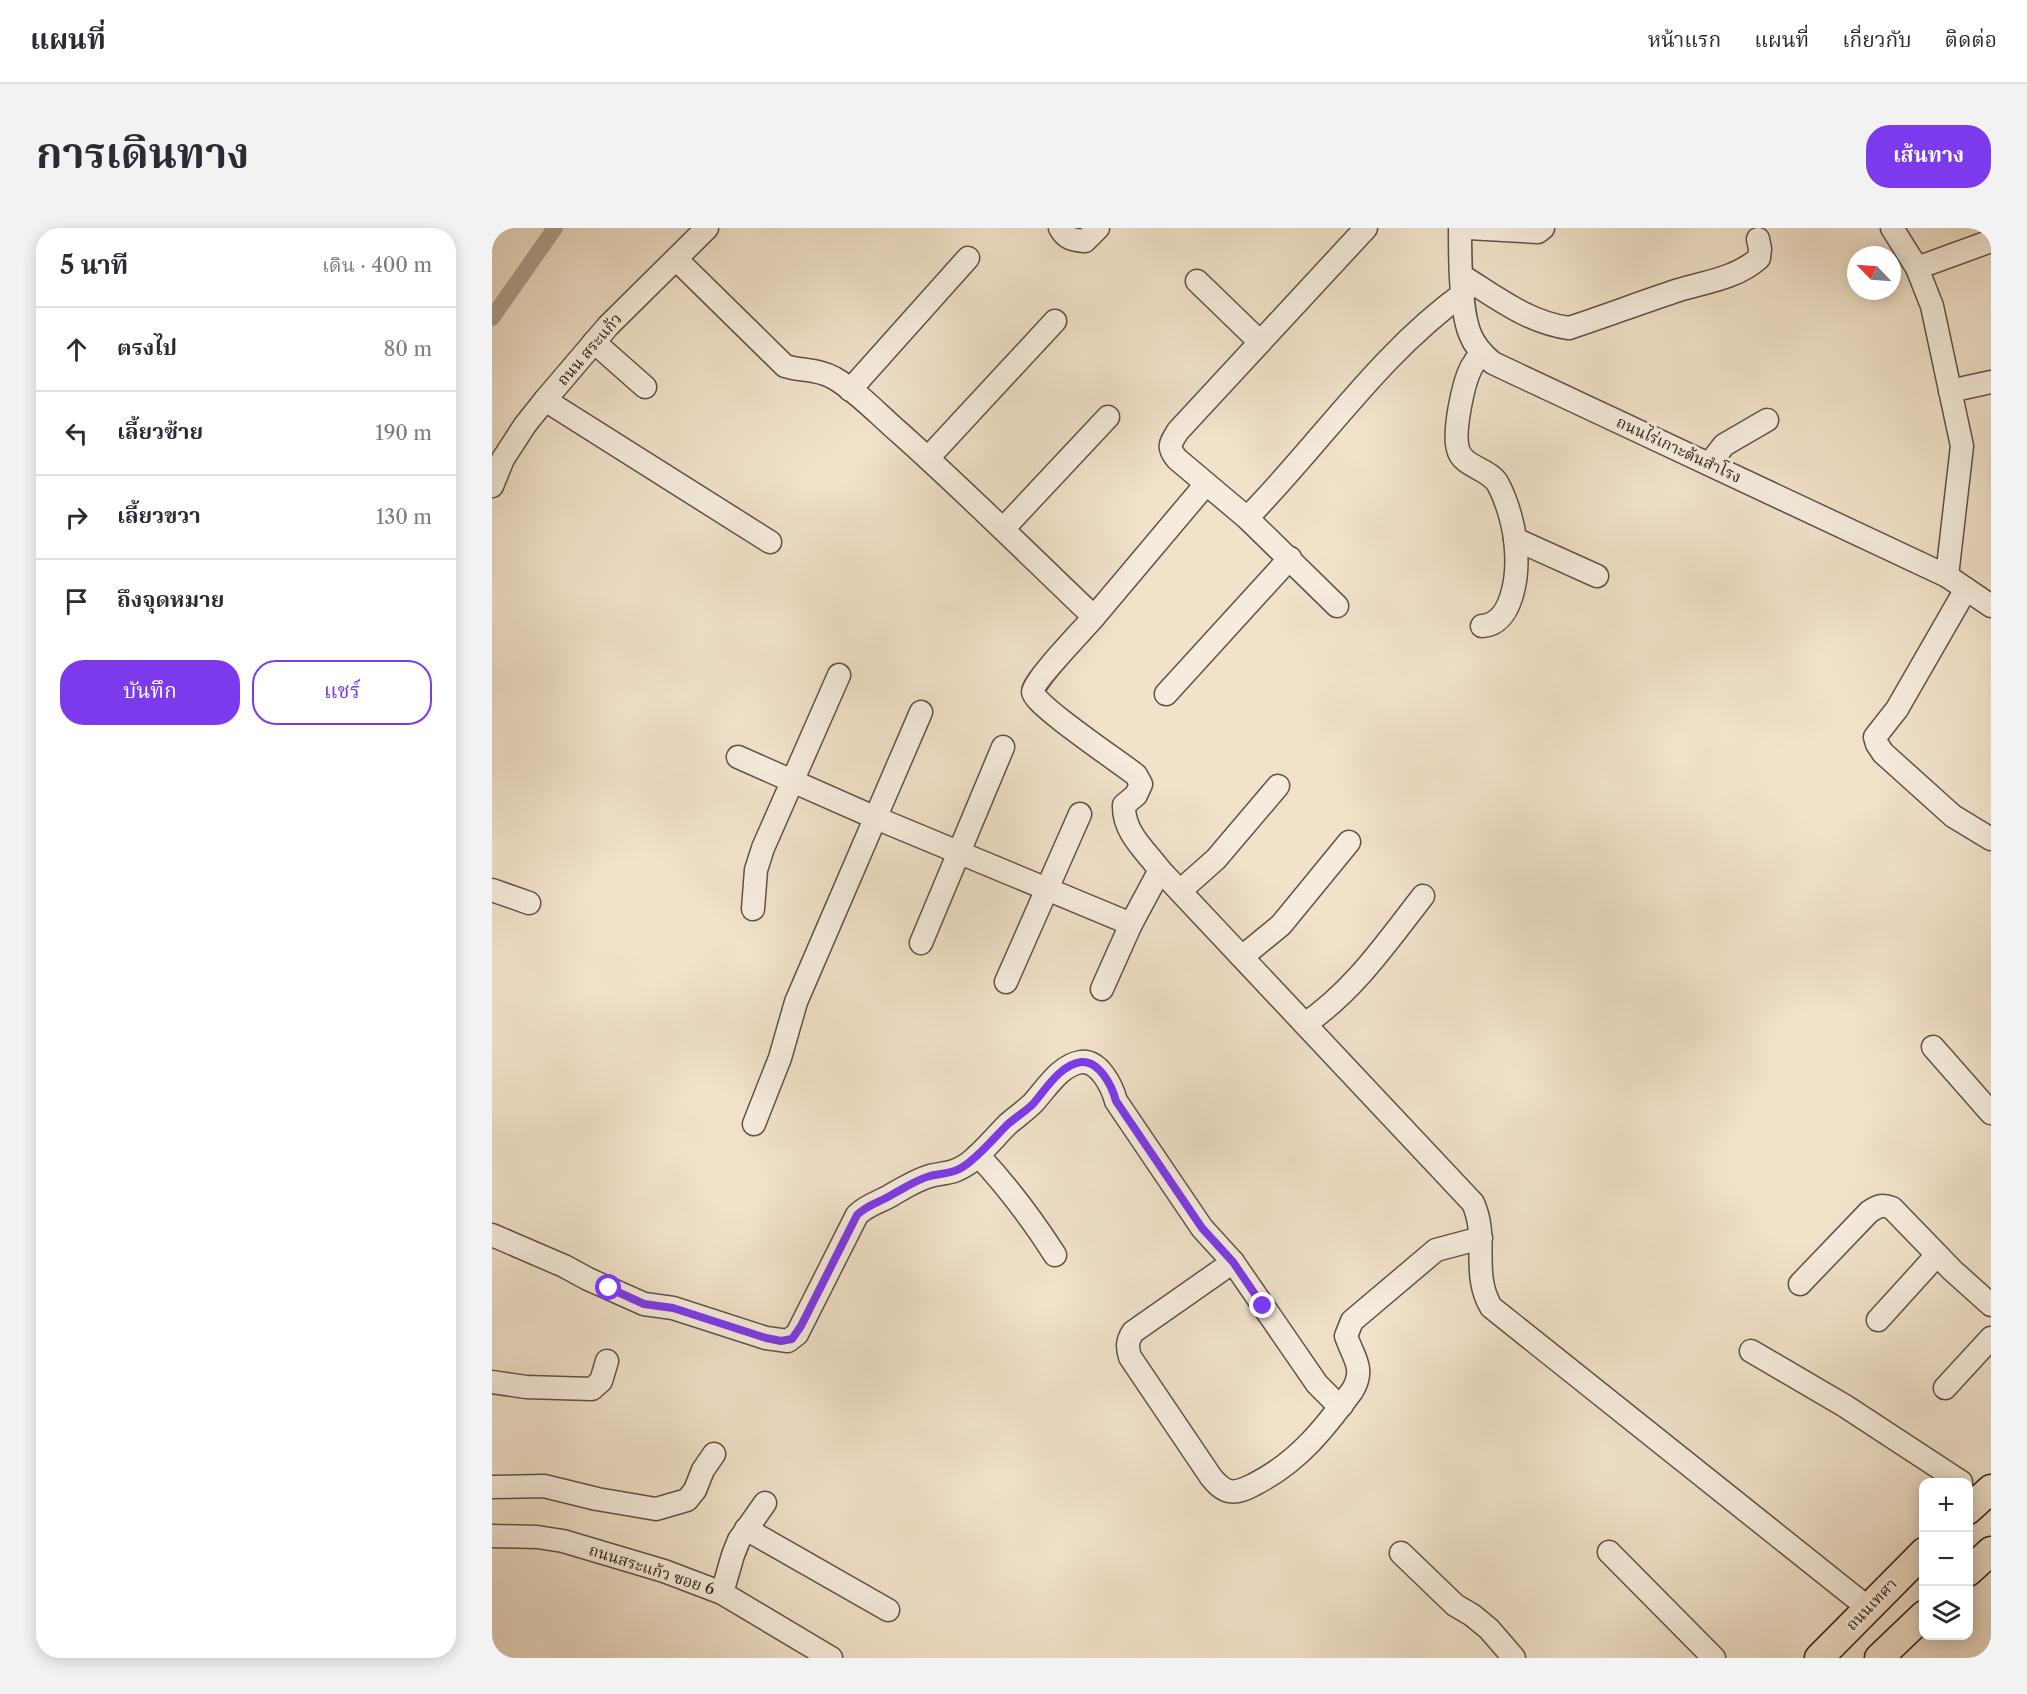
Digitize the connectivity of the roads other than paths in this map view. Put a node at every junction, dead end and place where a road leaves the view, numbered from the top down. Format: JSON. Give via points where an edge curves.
{"nodes":[{"id":1,"x":707,"y":228,"type":"edge"},
{"id":2,"x":1060,"y":228,"type":"edge"},
{"id":3,"x":1098,"y":228,"type":"edge"},
{"id":4,"x":1366,"y":228,"type":"edge"},
{"id":5,"x":1460,"y":228,"type":"edge"},
{"id":6,"x":1468,"y":228,"type":"edge"},
{"id":7,"x":1543,"y":228,"type":"edge"},
{"id":8,"x":1892,"y":228,"type":"edge"},
{"id":9,"x":1758,"y":239,"type":"dead end"},
{"id":10,"x":1991,"y":241,"type":"edge"},
{"id":11,"x":968,"y":258,"type":"dead end"},
{"id":12,"x":676,"y":259,"type":"junction"},
{"id":13,"x":1917,"y":268,"type":"junction"},
{"id":14,"x":1197,"y":280,"type":"dead end"},
{"id":15,"x":1463,"y":285,"type":"junction"},
{"id":16,"x":1055,"y":321,"type":"dead end"},
{"id":17,"x":594,"y":342,"type":"junction"},
{"id":18,"x":1260,"y":342,"type":"junction"},
{"id":19,"x":1481,"y":353,"type":"junction"},
{"id":20,"x":1991,"y":382,"type":"edge"},
{"id":21,"x":645,"y":387,"type":"dead end"},
{"id":22,"x":850,"y":390,"type":"junction"},
{"id":23,"x":1950,"y":391,"type":"junction"},
{"id":24,"x":545,"y":400,"type":"junction"},
{"id":25,"x":1108,"y":417,"type":"dead end"},
{"id":26,"x":1767,"y":420,"type":"dead end"},
{"id":27,"x":928,"y":458,"type":"junction"},
{"id":28,"x":1710,"y":463,"type":"junction"},
{"id":29,"x":1206,"y":484,"type":"junction"},
{"id":30,"x":492,"y":486,"type":"edge"},
{"id":31,"x":1247,"y":518,"type":"junction"},
{"id":32,"x":1003,"y":529,"type":"junction"},
{"id":33,"x":1515,"y":539,"type":"junction"},
{"id":34,"x":770,"y":542,"type":"dead end"},
{"id":35,"x":1290,"y":558,"type":"junction"},
{"id":36,"x":1597,"y":576,"type":"dead end"},
{"id":37,"x":1947,"y":576,"type":"junction"},
{"id":38,"x":1966,"y":589,"type":"junction"},
{"id":39,"x":1337,"y":606,"type":"dead end"},
{"id":40,"x":1991,"y":606,"type":"edge"},
{"id":41,"x":1094,"y":617,"type":"junction"},
{"id":42,"x":1482,"y":626,"type":"dead end"},
{"id":43,"x":839,"y":675,"type":"dead end"},
{"id":44,"x":1166,"y":694,"type":"dead end"},
{"id":45,"x":921,"y":712,"type":"dead end"},
{"id":46,"x":1003,"y":747,"type":"dead end"},
{"id":47,"x":738,"y":757,"type":"dead end"},
{"id":48,"x":793,"y":782,"type":"junction"},
{"id":49,"x":1278,"y":786,"type":"dead end"},
{"id":50,"x":1080,"y":814,"type":"dead end"},
{"id":51,"x":876,"y":818,"type":"junction"},
{"id":52,"x":1991,"y":839,"type":"edge"},
{"id":53,"x":1349,"y":842,"type":"dead end"},
{"id":54,"x":960,"y":853,"type":"junction"},
{"id":55,"x":1160,"y":870,"type":"junction"},
{"id":56,"x":492,"y":890,"type":"edge"},
{"id":57,"x":1048,"y":890,"type":"junction"},
{"id":58,"x":1180,"y":891,"type":"junction"},
{"id":59,"x":1423,"y":896,"type":"dead end"},
{"id":60,"x":529,"y":903,"type":"dead end"},
{"id":61,"x":753,"y":909,"type":"dead end"},
{"id":62,"x":1131,"y":924,"type":"junction"},
{"id":63,"x":921,"y":943,"type":"dead end"},
{"id":64,"x":1242,"y":957,"type":"junction"},
{"id":65,"x":1006,"y":982,"type":"dead end"},
{"id":66,"x":1102,"y":989,"type":"dead end"},
{"id":67,"x":1305,"y":1024,"type":"junction"},
{"id":68,"x":1933,"y":1047,"type":"dead end"},
{"id":69,"x":1991,"y":1113,"type":"edge"},
{"id":70,"x":754,"y":1124,"type":"dead end"},
{"id":71,"x":978,"y":1155,"type":"junction"},
{"id":72,"x":492,"y":1234,"type":"edge"},
{"id":73,"x":1481,"y":1238,"type":"junction"},
{"id":74,"x":1055,"y":1255,"type":"dead end"},
{"id":75,"x":1937,"y":1255,"type":"junction"},
{"id":76,"x":1233,"y":1262,"type":"junction"},
{"id":77,"x":1800,"y":1284,"type":"dead end"},
{"id":78,"x":1991,"y":1305,"type":"edge"},
{"id":79,"x":1878,"y":1320,"type":"dead end"},
{"id":80,"x":1991,"y":1338,"type":"edge"},
{"id":81,"x":1750,"y":1351,"type":"dead end"},
{"id":82,"x":607,"y":1361,"type":"dead end"},
{"id":83,"x":492,"y":1382,"type":"edge"},
{"id":84,"x":1945,"y":1388,"type":"dead end"},
{"id":85,"x":1342,"y":1405,"type":"junction"},
{"id":86,"x":714,"y":1454,"type":"dead end"},
{"id":87,"x":492,"y":1487,"type":"edge"},
{"id":88,"x":1974,"y":1493,"type":"edge"},
{"id":89,"x":765,"y":1503,"type":"dead end"},
{"id":90,"x":746,"y":1529,"type":"junction"},
{"id":91,"x":492,"y":1536,"type":"edge"},
{"id":92,"x":1991,"y":1551,"type":"edge"},
{"id":93,"x":1609,"y":1552,"type":"dead end"},
{"id":94,"x":1401,"y":1553,"type":"dead end"},
{"id":95,"x":1919,"y":1556,"type":"edge"},
{"id":96,"x":1973,"y":1567,"type":"edge"},
{"id":97,"x":723,"y":1593,"type":"junction"},
{"id":98,"x":1867,"y":1607,"type":"junction"},
{"id":99,"x":888,"y":1610,"type":"dead end"},
{"id":100,"x":1919,"y":1620,"type":"edge"},
{"id":101,"x":831,"y":1658,"type":"edge"},
{"id":102,"x":1514,"y":1658,"type":"edge"},
{"id":103,"x":1714,"y":1658,"type":"edge"},
{"id":104,"x":1819,"y":1658,"type":"edge"},
{"id":105,"x":1879,"y":1658,"type":"edge"}],
"edges":[{"from":1,"to":12,"type":"street","name":"ถนน สระแก้ว"},
{"from":2,"to":3,"type":"street","via":[[1066,237],[1085,241]]},
{"from":4,"to":18,"type":"street"},
{"from":5,"to":15,"type":"street"},
{"from":6,"to":7,"type":"street","via":[[1531,232]]},
{"from":8,"to":13,"type":"street"},
{"from":9,"to":15,"type":"street","via":[[1759,258],[1747,268],[1569,328],[1527,315]]},
{"from":10,"to":13,"type":"street"},
{"from":11,"to":22,"type":"street"},
{"from":12,"to":17,"type":"street","name":"ถนน สระแก้ว"},
{"from":12,"to":22,"type":"street","via":[[785,366],[833,377]]},
{"from":13,"to":23,"type":"street","via":[[1932,306]]},
{"from":14,"to":18,"type":"street"},
{"from":15,"to":19,"type":"street","via":[[1470,335]]},
{"from":15,"to":31,"type":"street","via":[[1405,342]]},
{"from":16,"to":27,"type":"street"},
{"from":17,"to":21,"type":"street"},
{"from":17,"to":24,"type":"street","name":"ถนน สระแก้ว"},
{"from":18,"to":29,"type":"street","via":[[1171,443],[1171,452]]},
{"from":19,"to":28,"type":"street","name":"ถนนไร่เกาะต้นสำโรง","via":[[1493,363]]},
{"from":19,"to":33,"type":"street","via":[[1470,370],[1463,395],[1458,451],[1497,482]]},
{"from":20,"to":23,"type":"street"},
{"from":22,"to":27,"type":"street"},
{"from":23,"to":37,"type":"street","via":[[1962,446]]},
{"from":24,"to":30,"type":"street","name":"ถนน สระแก้ว","via":[[503,459]]},
{"from":24,"to":34,"type":"street"},
{"from":25,"to":32,"type":"street"},
{"from":26,"to":28,"type":"street","via":[[1724,445]]},
{"from":27,"to":32,"type":"street"},
{"from":28,"to":37,"type":"street","name":"ถนนไร่เกาะต้นสำโรง"},
{"from":29,"to":31,"type":"street"},
{"from":29,"to":41,"type":"street"},
{"from":31,"to":35,"type":"street"},
{"from":32,"to":41,"type":"street"},
{"from":33,"to":36,"type":"street"},
{"from":33,"to":42,"type":"street","via":[[1512,589],[1504,613],[1497,621]]},
{"from":35,"to":39,"type":"street"},
{"from":35,"to":44,"type":"street"},
{"from":37,"to":38,"type":"street","name":"ถนนไร่เกาะต้นสำโรง"},
{"from":38,"to":40,"type":"street","name":"ถนนไร่เกาะต้นสำโรง"},
{"from":38,"to":52,"type":"street","via":[[1897,709],[1875,737],[1883,753],[1953,816]]},
{"from":41,"to":55,"type":"street","via":[[1041,677],[1033,694],[1056,716],[1136,775],[1141,784],[1136,795],[1124,805],[1124,817]]},
{"from":43,"to":48,"type":"street"},
{"from":45,"to":51,"type":"street"},
{"from":46,"to":54,"type":"street"},
{"from":47,"to":48,"type":"street"},
{"from":48,"to":51,"type":"street"},
{"from":48,"to":61,"type":"street","via":[[756,870]]},
{"from":49,"to":58,"type":"street","via":[[1216,859]]},
{"from":50,"to":57,"type":"street"},
{"from":51,"to":54,"type":"street"},
{"from":51,"to":70,"type":"street","via":[[796,1002],[780,1058]]},
{"from":53,"to":64,"type":"street","via":[[1281,925]]},
{"from":54,"to":57,"type":"street"},
{"from":54,"to":63,"type":"street"},
{"from":55,"to":58,"type":"street"},
{"from":55,"to":62,"type":"street"},
{"from":56,"to":60,"type":"street"},
{"from":57,"to":62,"type":"street"},
{"from":57,"to":65,"type":"street"},
{"from":58,"to":64,"type":"street"},
{"from":59,"to":67,"type":"street","via":[[1357,981],[1327,1010]]},
{"from":62,"to":66,"type":"street"},
{"from":64,"to":67,"type":"street"},
{"from":67,"to":73,"type":"street","via":[[1473,1203]]},
{"from":68,"to":69,"type":"street"},
{"from":71,"to":72,"type":"street","via":[[954,1173],[911,1183],[865,1207],[857,1215],[797,1334],[788,1341],[766,1338],[673,1308],[644,1304]]},
{"from":71,"to":74,"type":"street","via":[[1026,1211]]},
{"from":71,"to":76,"type":"street","via":[[1066,1069],[1084,1062],[1092,1065],[1104,1076],[1116,1101],[1202,1228]]},
{"from":73,"to":85,"type":"street","via":[[1436,1250],[1353,1321],[1346,1336],[1359,1378]]},
{"from":73,"to":98,"type":"street","via":[[1480,1282],[1491,1307]]},
{"from":75,"to":77,"type":"street","via":[[1892,1208],[1878,1206]]},
{"from":75,"to":78,"type":"street"},
{"from":75,"to":79,"type":"street"},
{"from":76,"to":85,"type":"street","via":[[1317,1384]]},
{"from":76,"to":85,"type":"street","via":[[1133,1332],[1128,1341],[1130,1357],[1217,1485],[1227,1491],[1245,1489],[1258,1482],[1304,1450]]},
{"from":80,"to":84,"type":"street"},
{"from":81,"to":88,"type":"street","via":[[1845,1406]]},
{"from":82,"to":83,"type":"street","via":[[601,1381],[592,1389]]},
{"from":86,"to":87,"type":"street","via":[[687,1500],[656,1509],[544,1486]]},
{"from":89,"to":90,"type":"street"},
{"from":90,"to":97,"type":"street","via":[[733,1555]]},
{"from":90,"to":99,"type":"street"},
{"from":91,"to":97,"type":"street","name":"ถนนสระแก้ว ซอย 6","via":[[563,1541]]},
{"from":92,"to":96,"type":"main road"},
{"from":93,"to":103,"type":"street"},
{"from":94,"to":102,"type":"street","via":[[1440,1592],[1489,1629]]},
{"from":95,"to":98,"type":"main road","name":"ถนนเทศา"},
{"from":97,"to":101,"type":"street","name":"ถนนสระแก้ว ซอย 6"},
{"from":98,"to":104,"type":"main road","name":"ถนนเทศา"},
{"from":100,"to":105,"type":"main road"}]}
